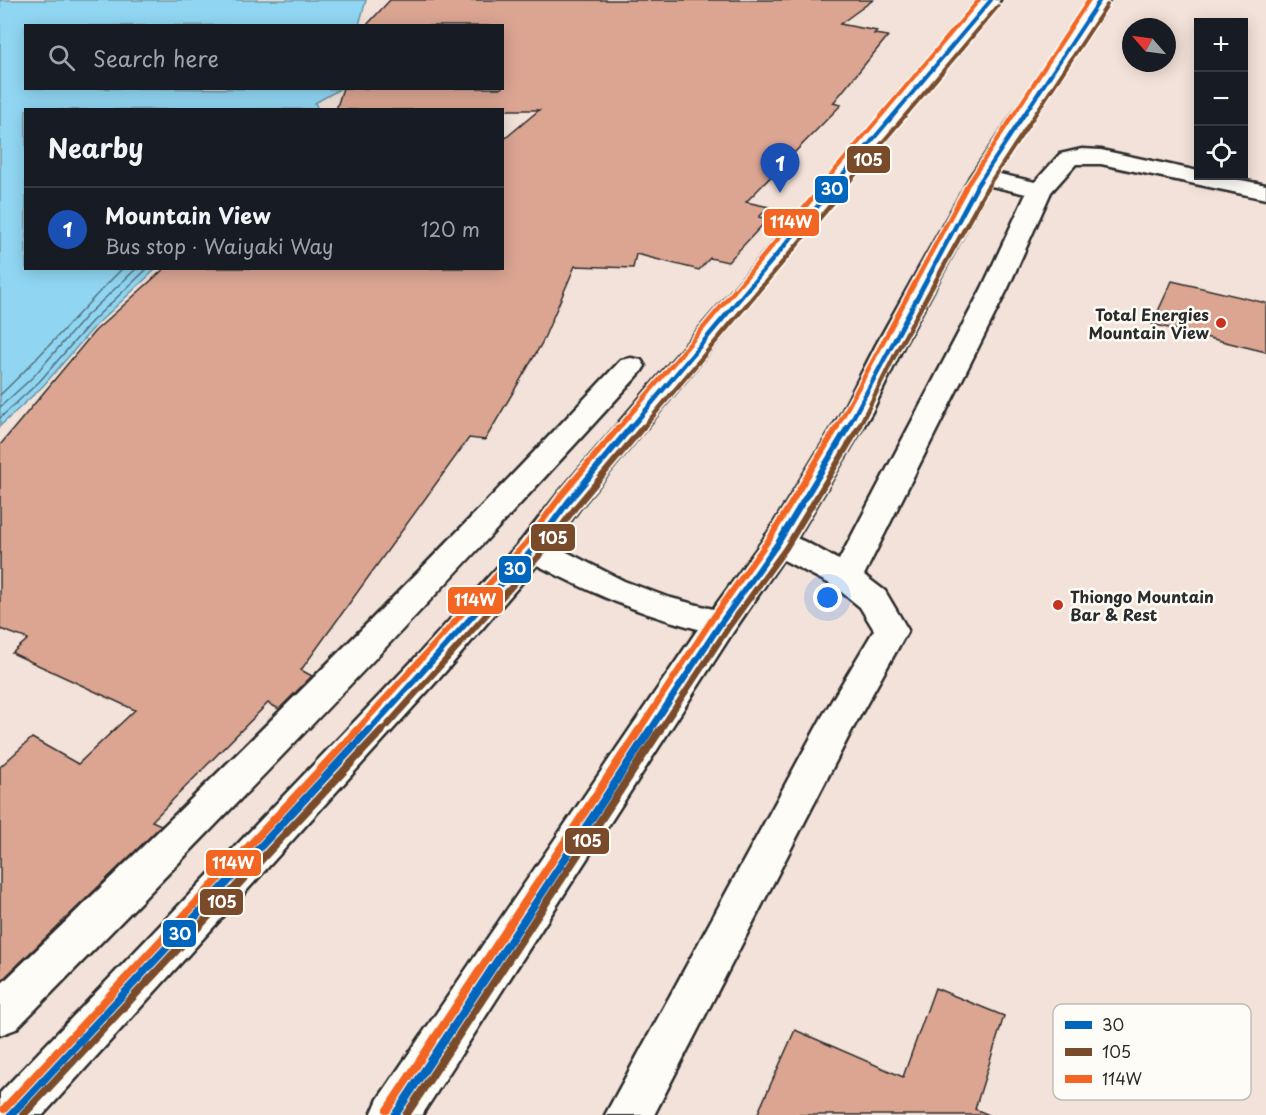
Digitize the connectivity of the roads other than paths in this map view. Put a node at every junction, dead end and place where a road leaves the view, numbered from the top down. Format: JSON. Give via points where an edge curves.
{"nodes":[{"id":1,"x":991,"y":0,"type":"edge"},
{"id":2,"x":1100,"y":0,"type":"edge"},
{"id":3,"x":982,"y":177,"type":"junction"},
{"id":4,"x":1040,"y":190,"type":"junction"},
{"id":5,"x":1266,"y":192,"type":"edge"},
{"id":6,"x":631,"y":366,"type":"dead end"},
{"id":7,"x":778,"y":543,"type":"junction"},
{"id":8,"x":533,"y":549,"type":"junction"},
{"id":9,"x":846,"y":578,"type":"junction"},
{"id":10,"x":721,"y":623,"type":"junction"},
{"id":11,"x":0,"y":1015,"type":"edge"},
{"id":12,"x":11,"y":1115,"type":"edge"},
{"id":13,"x":394,"y":1115,"type":"edge"},
{"id":14,"x":629,"y":1115,"type":"edge"}],
"edges":[{"from":1,"to":8,"type":"main road","via":[[568,502]]},
{"from":2,"to":3,"type":"main road"},
{"from":3,"to":4,"type":"main road"},
{"from":3,"to":7,"type":"main road","via":[[857,412]]},
{"from":4,"to":5,"type":"main road","via":[[1068,159],[1082,156]]},
{"from":4,"to":9,"type":"main road","via":[[995,288]]},
{"from":6,"to":11,"type":"main road","via":[[522,486],[219,799]]},
{"from":7,"to":9,"type":"main road"},
{"from":7,"to":10,"type":"main road"},
{"from":8,"to":10,"type":"main road","via":[[612,589],[658,607]]},
{"from":8,"to":12,"type":"main road","via":[[432,663]]},
{"from":9,"to":14,"type":"main road","via":[[873,599],[891,630],[835,727]]},
{"from":10,"to":13,"type":"main road"}]}
